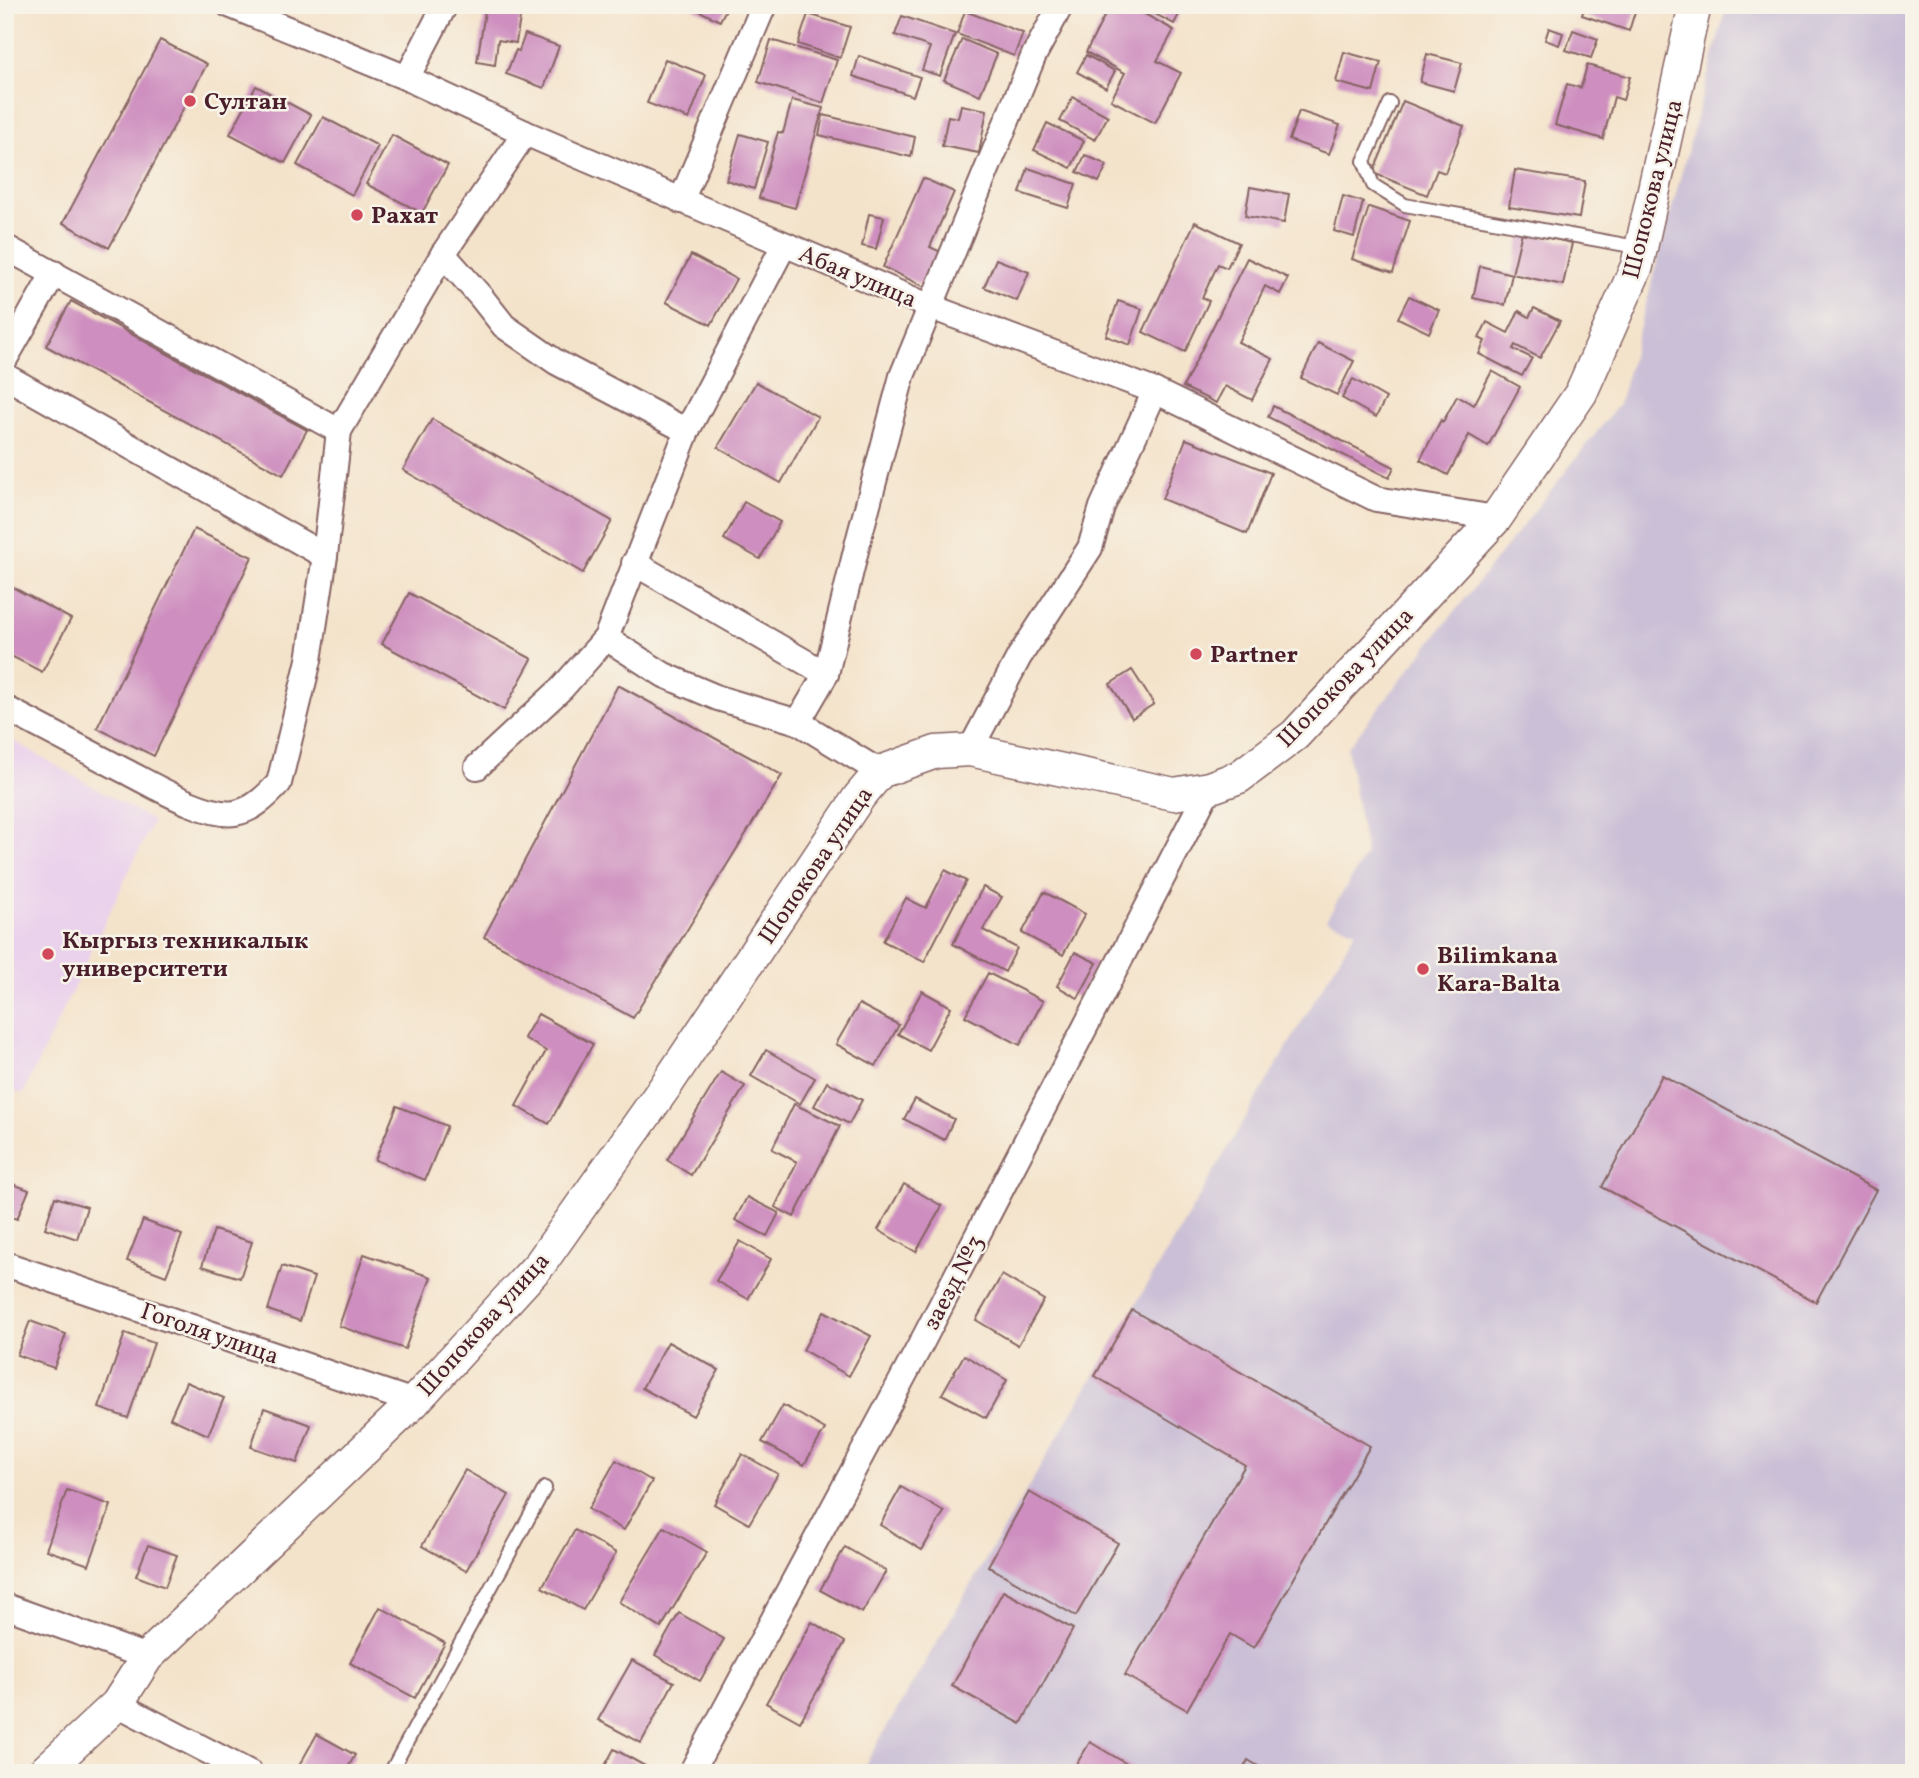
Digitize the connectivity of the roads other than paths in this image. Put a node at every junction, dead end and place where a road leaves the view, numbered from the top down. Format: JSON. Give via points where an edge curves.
{"nodes":[{"id":1,"x":229,"y":5,"type":"edge"},
{"id":2,"x":445,"y":5,"type":"edge"},
{"id":3,"x":764,"y":5,"type":"edge"},
{"id":4,"x":1061,"y":5,"type":"edge"},
{"id":5,"x":1695,"y":5,"type":"edge"},
{"id":6,"x":407,"y":78,"type":"junction"},
{"id":7,"x":1390,"y":103,"type":"dead end"},
{"id":8,"x":525,"y":132,"type":"junction"},
{"id":9,"x":681,"y":201,"type":"junction"},
{"id":10,"x":784,"y":245,"type":"junction"},
{"id":11,"x":5,"y":247,"type":"edge"},
{"id":12,"x":1642,"y":248,"type":"junction"},
{"id":13,"x":443,"y":254,"type":"junction"},
{"id":14,"x":54,"y":273,"type":"junction"},
{"id":15,"x":931,"y":307,"type":"junction"},
{"id":16,"x":5,"y":359,"type":"edge"},
{"id":17,"x":5,"y":376,"type":"edge"},
{"id":18,"x":1155,"y":391,"type":"junction"},
{"id":19,"x":339,"y":431,"type":"junction"},
{"id":20,"x":687,"y":431,"type":"junction"},
{"id":21,"x":1496,"y":518,"type":"junction"},
{"id":22,"x":325,"y":556,"type":"junction"},
{"id":23,"x":634,"y":563,"type":"junction"},
{"id":24,"x":606,"y":638,"type":"junction"},
{"id":25,"x":825,"y":674,"type":"junction"},
{"id":26,"x":5,"y":708,"type":"edge"},
{"id":27,"x":798,"y":722,"type":"junction"},
{"id":28,"x":971,"y":750,"type":"junction"},
{"id":29,"x":477,"y":767,"type":"dead end"},
{"id":30,"x":880,"y":772,"type":"junction"},
{"id":31,"x":1209,"y":788,"type":"junction"},
{"id":32,"x":5,"y":1264,"type":"edge"},
{"id":33,"x":414,"y":1402,"type":"junction"},
{"id":34,"x":545,"y":1488,"type":"dead end"},
{"id":35,"x":5,"y":1606,"type":"edge"},
{"id":36,"x":147,"y":1657,"type":"junction"},
{"id":37,"x":117,"y":1704,"type":"junction"},
{"id":38,"x":43,"y":1773,"type":"edge"},
{"id":39,"x":250,"y":1773,"type":"edge"},
{"id":40,"x":390,"y":1773,"type":"edge"},
{"id":41,"x":691,"y":1773,"type":"edge"}],
"edges":[{"from":1,"to":6,"type":"street","name":"Абая улица"},
{"from":2,"to":6,"type":"street"},
{"from":3,"to":9,"type":"street"},
{"from":4,"to":15,"type":"street","via":[[1034,55]]},
{"from":5,"to":12,"type":"street","name":"Шопокова улица"},
{"from":6,"to":8,"type":"street","name":"Абая улица"},
{"from":7,"to":12,"type":"lane","via":[[1364,161],[1373,185],[1405,205]]},
{"from":8,"to":9,"type":"street","name":"Абая улица"},
{"from":8,"to":13,"type":"street"},
{"from":9,"to":10,"type":"street","name":"Абая улица"},
{"from":10,"to":15,"type":"street","name":"Абая улица"},
{"from":10,"to":20,"type":"street"},
{"from":11,"to":14,"type":"street"},
{"from":12,"to":21,"type":"street","name":"Шопокова улица","via":[[1581,393]]},
{"from":13,"to":19,"type":"street"},
{"from":13,"to":20,"type":"street","via":[[504,326],[556,362]]},
{"from":14,"to":16,"type":"street"},
{"from":14,"to":19,"type":"street"},
{"from":15,"to":18,"type":"street","name":"Абая улица"},
{"from":15,"to":25,"type":"street","via":[[902,376]]},
{"from":17,"to":22,"type":"street"},
{"from":18,"to":21,"type":"street","name":"Абая улица","via":[[1376,499]]},
{"from":18,"to":28,"type":"street","via":[[1102,507],[1090,548],[1019,657]]},
{"from":19,"to":22,"type":"street"},
{"from":20,"to":23,"type":"street"},
{"from":21,"to":31,"type":"street","name":"Шопокова улица","via":[[1295,735],[1239,777]]},
{"from":22,"to":26,"type":"street","via":[[309,660],[279,783],[252,807],[234,813],[182,800]]},
{"from":23,"to":24,"type":"street"},
{"from":23,"to":25,"type":"street"},
{"from":24,"to":27,"type":"street","via":[[664,676]]},
{"from":24,"to":29,"type":"street","via":[[562,688]]},
{"from":25,"to":27,"type":"street"},
{"from":27,"to":30,"type":"street"},
{"from":28,"to":30,"type":"street","name":"Шопокова улица","via":[[936,752]]},
{"from":28,"to":31,"type":"street","name":"Шопокова улица","via":[[1174,794]]},
{"from":30,"to":33,"type":"street","name":"Шопокова улица","via":[[540,1264]]},
{"from":31,"to":41,"type":"street","name":"заезд №3","via":[[928,1330]]},
{"from":32,"to":33,"type":"street","name":"Гоголя улица"},
{"from":33,"to":36,"type":"street","name":"Шопокова улица"},
{"from":34,"to":40,"type":"lane"},
{"from":35,"to":36,"type":"street"},
{"from":36,"to":37,"type":"street","name":"Шопокова улица"},
{"from":37,"to":38,"type":"street","name":"Шопокова улица"},
{"from":37,"to":39,"type":"street"}]}
